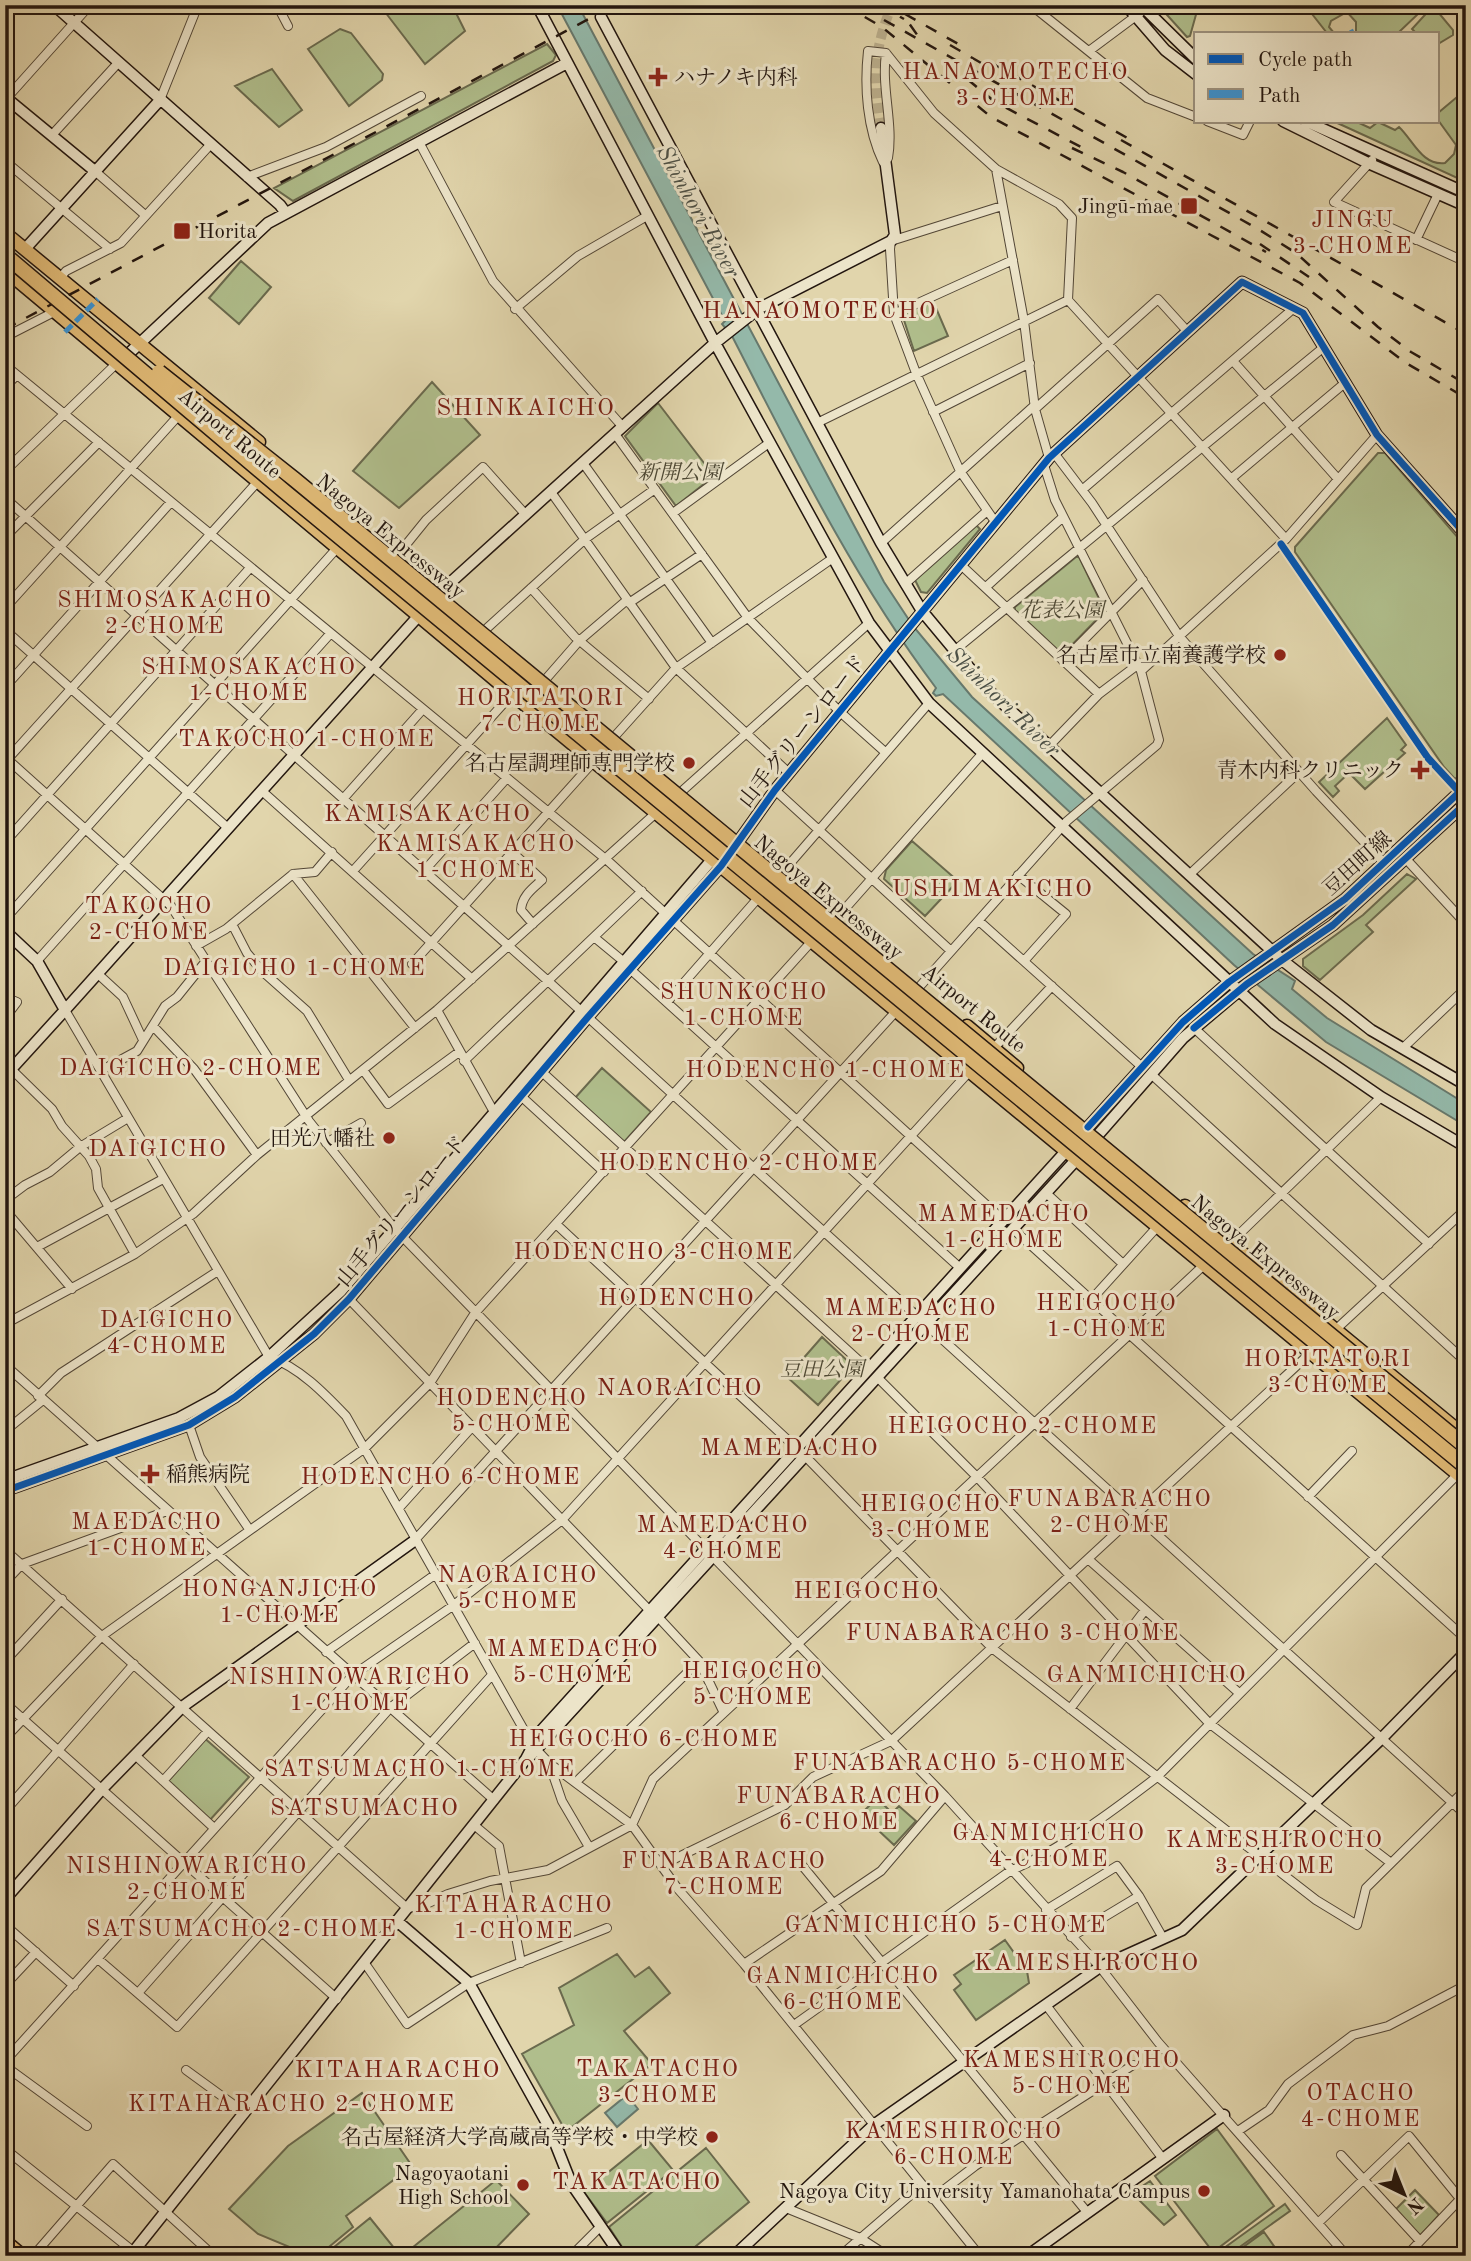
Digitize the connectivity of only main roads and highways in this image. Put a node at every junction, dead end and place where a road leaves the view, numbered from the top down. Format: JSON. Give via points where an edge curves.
{"nodes":[{"id":1,"x":5,"y":233,"type":"edge"},
{"id":2,"x":5,"y":243,"type":"edge"},
{"id":3,"x":5,"y":255,"type":"edge"},
{"id":4,"x":5,"y":271,"type":"edge"},
{"id":5,"x":374,"y":557,"type":"dead end"},
{"id":6,"x":616,"y":765,"type":"junction"},
{"id":7,"x":768,"y":864,"type":"junction"},
{"id":8,"x":1177,"y":1213,"type":"dead end"},
{"id":9,"x":1466,"y":1437,"type":"edge"},
{"id":10,"x":1466,"y":1447,"type":"edge"},
{"id":11,"x":1464,"y":1472,"type":"edge"},
{"id":12,"x":5,"y":2241,"type":"edge"},
{"id":13,"x":23,"y":2256,"type":"edge"}],
"edges":[{"from":1,"to":7,"type":"main road","name":"Airport Route"},
{"from":2,"to":10,"type":"highway","name":"Nagoya Expressway","bridge":true},
{"from":3,"to":6,"type":"highway","name":"Nagoya Expressway","bridge":true},
{"from":4,"to":11,"type":"main road","name":"Airport Route","via":[[1071,1156]]},
{"from":5,"to":6,"type":"highway","via":[[605,748]]},
{"from":6,"to":11,"type":"highway","name":"Nagoya Expressway","bridge":true},
{"from":7,"to":8,"type":"highway","bridge":true,"via":[[870,964]]},
{"from":7,"to":9,"type":"main road","name":"Airport Route"},
{"from":12,"to":13,"type":"main road"}]}
